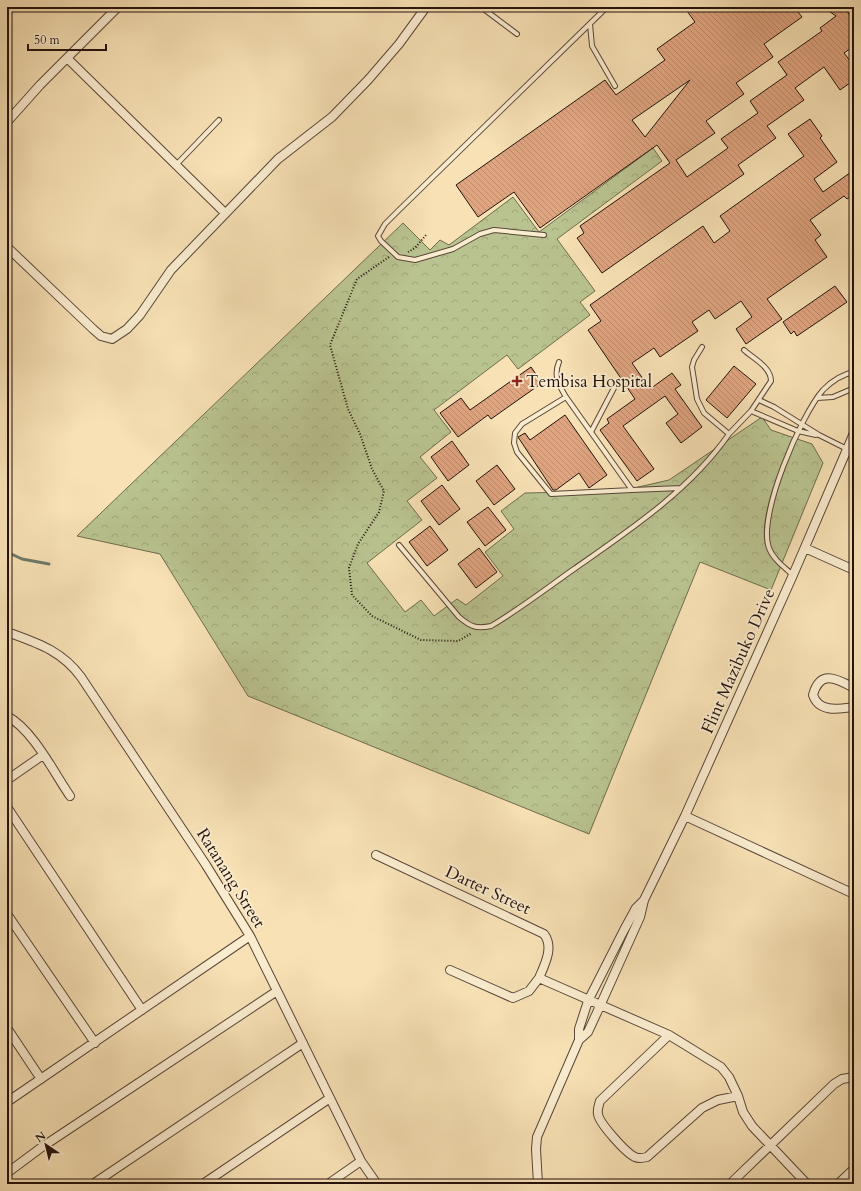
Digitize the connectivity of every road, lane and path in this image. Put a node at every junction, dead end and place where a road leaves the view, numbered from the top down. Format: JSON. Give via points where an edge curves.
{"nodes":[{"id":1,"x":118,"y":7,"type":"edge"},
{"id":2,"x":426,"y":7,"type":"edge"},
{"id":3,"x":481,"y":7,"type":"edge"},
{"id":4,"x":607,"y":7,"type":"edge"},
{"id":5,"x":590,"y":24,"type":"junction"},
{"id":6,"x":517,"y":34,"type":"dead end"},
{"id":7,"x":67,"y":58,"type":"junction"},
{"id":8,"x":615,"y":86,"type":"dead end"},
{"id":9,"x":854,"y":113,"type":"edge"},
{"id":10,"x":219,"y":120,"type":"dead end"},
{"id":11,"x":854,"y":120,"type":"edge"},
{"id":12,"x":7,"y":122,"type":"edge"},
{"id":13,"x":176,"y":165,"type":"junction"},
{"id":14,"x":225,"y":213,"type":"junction"},
{"id":15,"x":426,"y":235,"type":"dead end"},
{"id":16,"x":544,"y":235,"type":"dead end"},
{"id":17,"x":7,"y":247,"type":"edge"},
{"id":18,"x":394,"y":254,"type":"junction"},
{"id":19,"x":702,"y":347,"type":"dead end"},
{"id":20,"x":744,"y":350,"type":"dead end"},
{"id":21,"x":558,"y":362,"type":"dead end"},
{"id":22,"x":854,"y":372,"type":"edge"},
{"id":23,"x":614,"y":388,"type":"dead end"},
{"id":24,"x":854,"y":388,"type":"edge"},
{"id":25,"x":566,"y":397,"type":"junction"},
{"id":26,"x":817,"y":398,"type":"junction"},
{"id":27,"x":759,"y":400,"type":"junction"},
{"id":28,"x":751,"y":411,"type":"junction"},
{"id":29,"x":803,"y":424,"type":"junction"},
{"id":30,"x":798,"y":431,"type":"junction"},
{"id":31,"x":591,"y":432,"type":"junction"},
{"id":32,"x":730,"y":434,"type":"junction"},
{"id":33,"x":854,"y":434,"type":"edge"},
{"id":34,"x":818,"y":436,"type":"junction"},
{"id":35,"x":850,"y":451,"type":"edge"},
{"id":36,"x":681,"y":488,"type":"junction"},
{"id":37,"x":632,"y":490,"type":"junction"},
{"id":38,"x":399,"y":545,"type":"dead end"},
{"id":39,"x":805,"y":548,"type":"junction"},
{"id":40,"x":854,"y":570,"type":"edge"},
{"id":41,"x":793,"y":575,"type":"junction"},
{"id":42,"x":482,"y":628,"type":"junction"},
{"id":43,"x":7,"y":632,"type":"edge"},
{"id":44,"x":854,"y":688,"type":"edge"},
{"id":45,"x":854,"y":707,"type":"edge"},
{"id":46,"x":7,"y":716,"type":"edge"},
{"id":47,"x":42,"y":755,"type":"junction"},
{"id":48,"x":7,"y":780,"type":"edge"},
{"id":49,"x":70,"y":796,"type":"dead end"},
{"id":50,"x":7,"y":807,"type":"edge"},
{"id":51,"x":685,"y":816,"type":"junction"},
{"id":52,"x":376,"y":855,"type":"dead end"},
{"id":53,"x":854,"y":894,"type":"edge"},
{"id":54,"x":644,"y":900,"type":"junction"},
{"id":55,"x":7,"y":914,"type":"edge"},
{"id":56,"x":250,"y":936,"type":"junction"},
{"id":57,"x":450,"y":970,"type":"dead end"},
{"id":58,"x":539,"y":978,"type":"junction"},
{"id":59,"x":277,"y":991,"type":"junction"},
{"id":60,"x":588,"y":1001,"type":"junction"},
{"id":61,"x":600,"y":1006,"type":"junction"},
{"id":62,"x":142,"y":1010,"type":"junction"},
{"id":63,"x":7,"y":1028,"type":"edge"},
{"id":64,"x":669,"y":1035,"type":"junction"},
{"id":65,"x":579,"y":1040,"type":"junction"},
{"id":66,"x":95,"y":1043,"type":"junction"},
{"id":67,"x":303,"y":1043,"type":"junction"},
{"id":68,"x":854,"y":1077,"type":"edge"},
{"id":69,"x":41,"y":1079,"type":"junction"},
{"id":70,"x":738,"y":1096,"type":"junction"},
{"id":71,"x":330,"y":1098,"type":"junction"},
{"id":72,"x":7,"y":1102,"type":"edge"},
{"id":73,"x":770,"y":1147,"type":"junction"},
{"id":74,"x":361,"y":1161,"type":"junction"},
{"id":75,"x":854,"y":1169,"type":"edge"},
{"id":76,"x":7,"y":1173,"type":"edge"},
{"id":77,"x":93,"y":1184,"type":"edge"},
{"id":78,"x":203,"y":1184,"type":"edge"},
{"id":79,"x":328,"y":1184,"type":"edge"},
{"id":80,"x":377,"y":1184,"type":"edge"},
{"id":81,"x":538,"y":1184,"type":"edge"},
{"id":82,"x":730,"y":1184,"type":"edge"},
{"id":83,"x":807,"y":1184,"type":"edge"},
{"id":84,"x":838,"y":1184,"type":"edge"}],
"edges":[{"from":1,"to":7,"type":"street"},
{"from":2,"to":14,"type":"street","via":[[399,44],[332,117],[278,159]]},
{"from":3,"to":6,"type":"lane"},
{"from":4,"to":5,"type":"lane"},
{"from":5,"to":8,"type":"lane","via":[[592,46]]},
{"from":5,"to":18,"type":"lane","via":[[496,113],[386,224],[379,234],[379,239]]},
{"from":7,"to":12,"type":"street"},
{"from":7,"to":13,"type":"street"},
{"from":9,"to":11,"type":"lane"},
{"from":10,"to":13,"type":"lane"},
{"from":13,"to":14,"type":"street"},
{"from":14,"to":17,"type":"street","via":[[171,270],[140,315],[127,329],[112,339],[107,339],[97,332]]},
{"from":15,"to":18,"type":"path","via":[[415,248],[405,254]]},
{"from":16,"to":18,"type":"lane","via":[[494,230],[480,234],[453,249],[428,257],[407,260]]},
{"from":18,"to":42,"type":"path","via":[[357,279],[330,345],[348,409],[372,469],[384,491],[379,512],[358,544],[349,568],[352,595],[372,616],[421,640],[458,641]]},
{"from":19,"to":32,"type":"lane","via":[[692,367],[697,399],[707,416]]},
{"from":20,"to":27,"type":"lane","via":[[766,368],[771,377],[768,388]]},
{"from":21,"to":25,"type":"lane","via":[[555,374]]},
{"from":22,"to":26,"type":"lane","via":[[832,382]]},
{"from":23,"to":31,"type":"lane"},
{"from":24,"to":26,"type":"lane","via":[[833,397]]},
{"from":25,"to":31,"type":"lane"},
{"from":25,"to":37,"type":"lane","via":[[522,424],[515,434],[517,452],[551,494]]},
{"from":26,"to":29,"type":"lane"},
{"from":27,"to":28,"type":"lane"},
{"from":27,"to":29,"type":"lane"},
{"from":28,"to":30,"type":"lane"},
{"from":28,"to":32,"type":"lane"},
{"from":29,"to":30,"type":"lane"},
{"from":29,"to":34,"type":"lane"},
{"from":30,"to":34,"type":"lane"},
{"from":30,"to":41,"type":"lane","via":[[784,461],[770,509],[767,540],[777,561]]},
{"from":31,"to":37,"type":"lane"},
{"from":32,"to":36,"type":"lane","via":[[704,466]]},
{"from":33,"to":35,"type":"street","name":"Flint Mazibuko Drive"},
{"from":34,"to":35,"type":"lane"},
{"from":35,"to":39,"type":"street","name":"Flint Mazibuko Drive"},
{"from":36,"to":37,"type":"lane"},
{"from":36,"to":42,"type":"lane","via":[[614,540],[510,614],[491,626]]},
{"from":38,"to":42,"type":"lane","via":[[459,617],[470,626]]},
{"from":39,"to":40,"type":"street"},
{"from":39,"to":41,"type":"street","name":"Flint Mazibuko Drive"},
{"from":41,"to":51,"type":"street","name":"Flint Mazibuko Drive"},
{"from":43,"to":56,"type":"street","name":"Ratanang Street","via":[[40,644],[64,658],[73,667],[206,865]]},
{"from":44,"to":45,"type":"street","via":[[834,678],[826,678],[819,683],[813,695],[816,702],[826,709]]},
{"from":46,"to":47,"type":"street","via":[[19,724]]},
{"from":47,"to":48,"type":"street"},
{"from":47,"to":49,"type":"street"},
{"from":50,"to":62,"type":"street"},
{"from":51,"to":53,"type":"street"},
{"from":51,"to":54,"type":"street","name":"Flint Mazibuko Drive"},
{"from":52,"to":58,"type":"street","name":"Darter Street","via":[[544,934],[549,943]]},
{"from":54,"to":60,"type":"street","name":"Flint Mazibuko Drive","via":[[636,908]]},
{"from":54,"to":61,"type":"street","name":"Flint Mazibuko Drive","via":[[640,917]]},
{"from":55,"to":66,"type":"street"},
{"from":56,"to":59,"type":"street","name":"Ratanang Street"},
{"from":56,"to":62,"type":"street"},
{"from":57,"to":58,"type":"street","name":"Darter Street","via":[[513,998],[529,991]]},
{"from":58,"to":60,"type":"street"},
{"from":59,"to":67,"type":"street","name":"Ratanang Street"},
{"from":59,"to":76,"type":"street"},
{"from":60,"to":61,"type":"street"},
{"from":60,"to":65,"type":"street","name":"Flint Mazibuko Drive","via":[[579,1029]]},
{"from":61,"to":64,"type":"street"},
{"from":61,"to":65,"type":"street","name":"Flint Mazibuko Drive","via":[[588,1032]]},
{"from":62,"to":66,"type":"street"},
{"from":63,"to":69,"type":"street"},
{"from":64,"to":70,"type":"street","via":[[721,1067]]},
{"from":64,"to":70,"type":"street","via":[[600,1101],[598,1115],[601,1122],[626,1150],[635,1157],[647,1157],[702,1108],[718,1100]]},
{"from":65,"to":81,"type":"street","name":"Flint Mazibuko Drive","via":[[537,1136]]},
{"from":66,"to":69,"type":"street"},
{"from":67,"to":71,"type":"street","name":"Ratanang Street"},
{"from":67,"to":77,"type":"street"},
{"from":68,"to":73,"type":"street","via":[[842,1078],[834,1084]]},
{"from":69,"to":72,"type":"street"},
{"from":70,"to":73,"type":"street","via":[[746,1117]]},
{"from":71,"to":74,"type":"street","name":"Ratanang Street"},
{"from":71,"to":78,"type":"street"},
{"from":73,"to":82,"type":"street"},
{"from":73,"to":83,"type":"street"},
{"from":74,"to":79,"type":"street"},
{"from":74,"to":80,"type":"street","name":"Ratanang Street"},
{"from":75,"to":84,"type":"street"}]}
